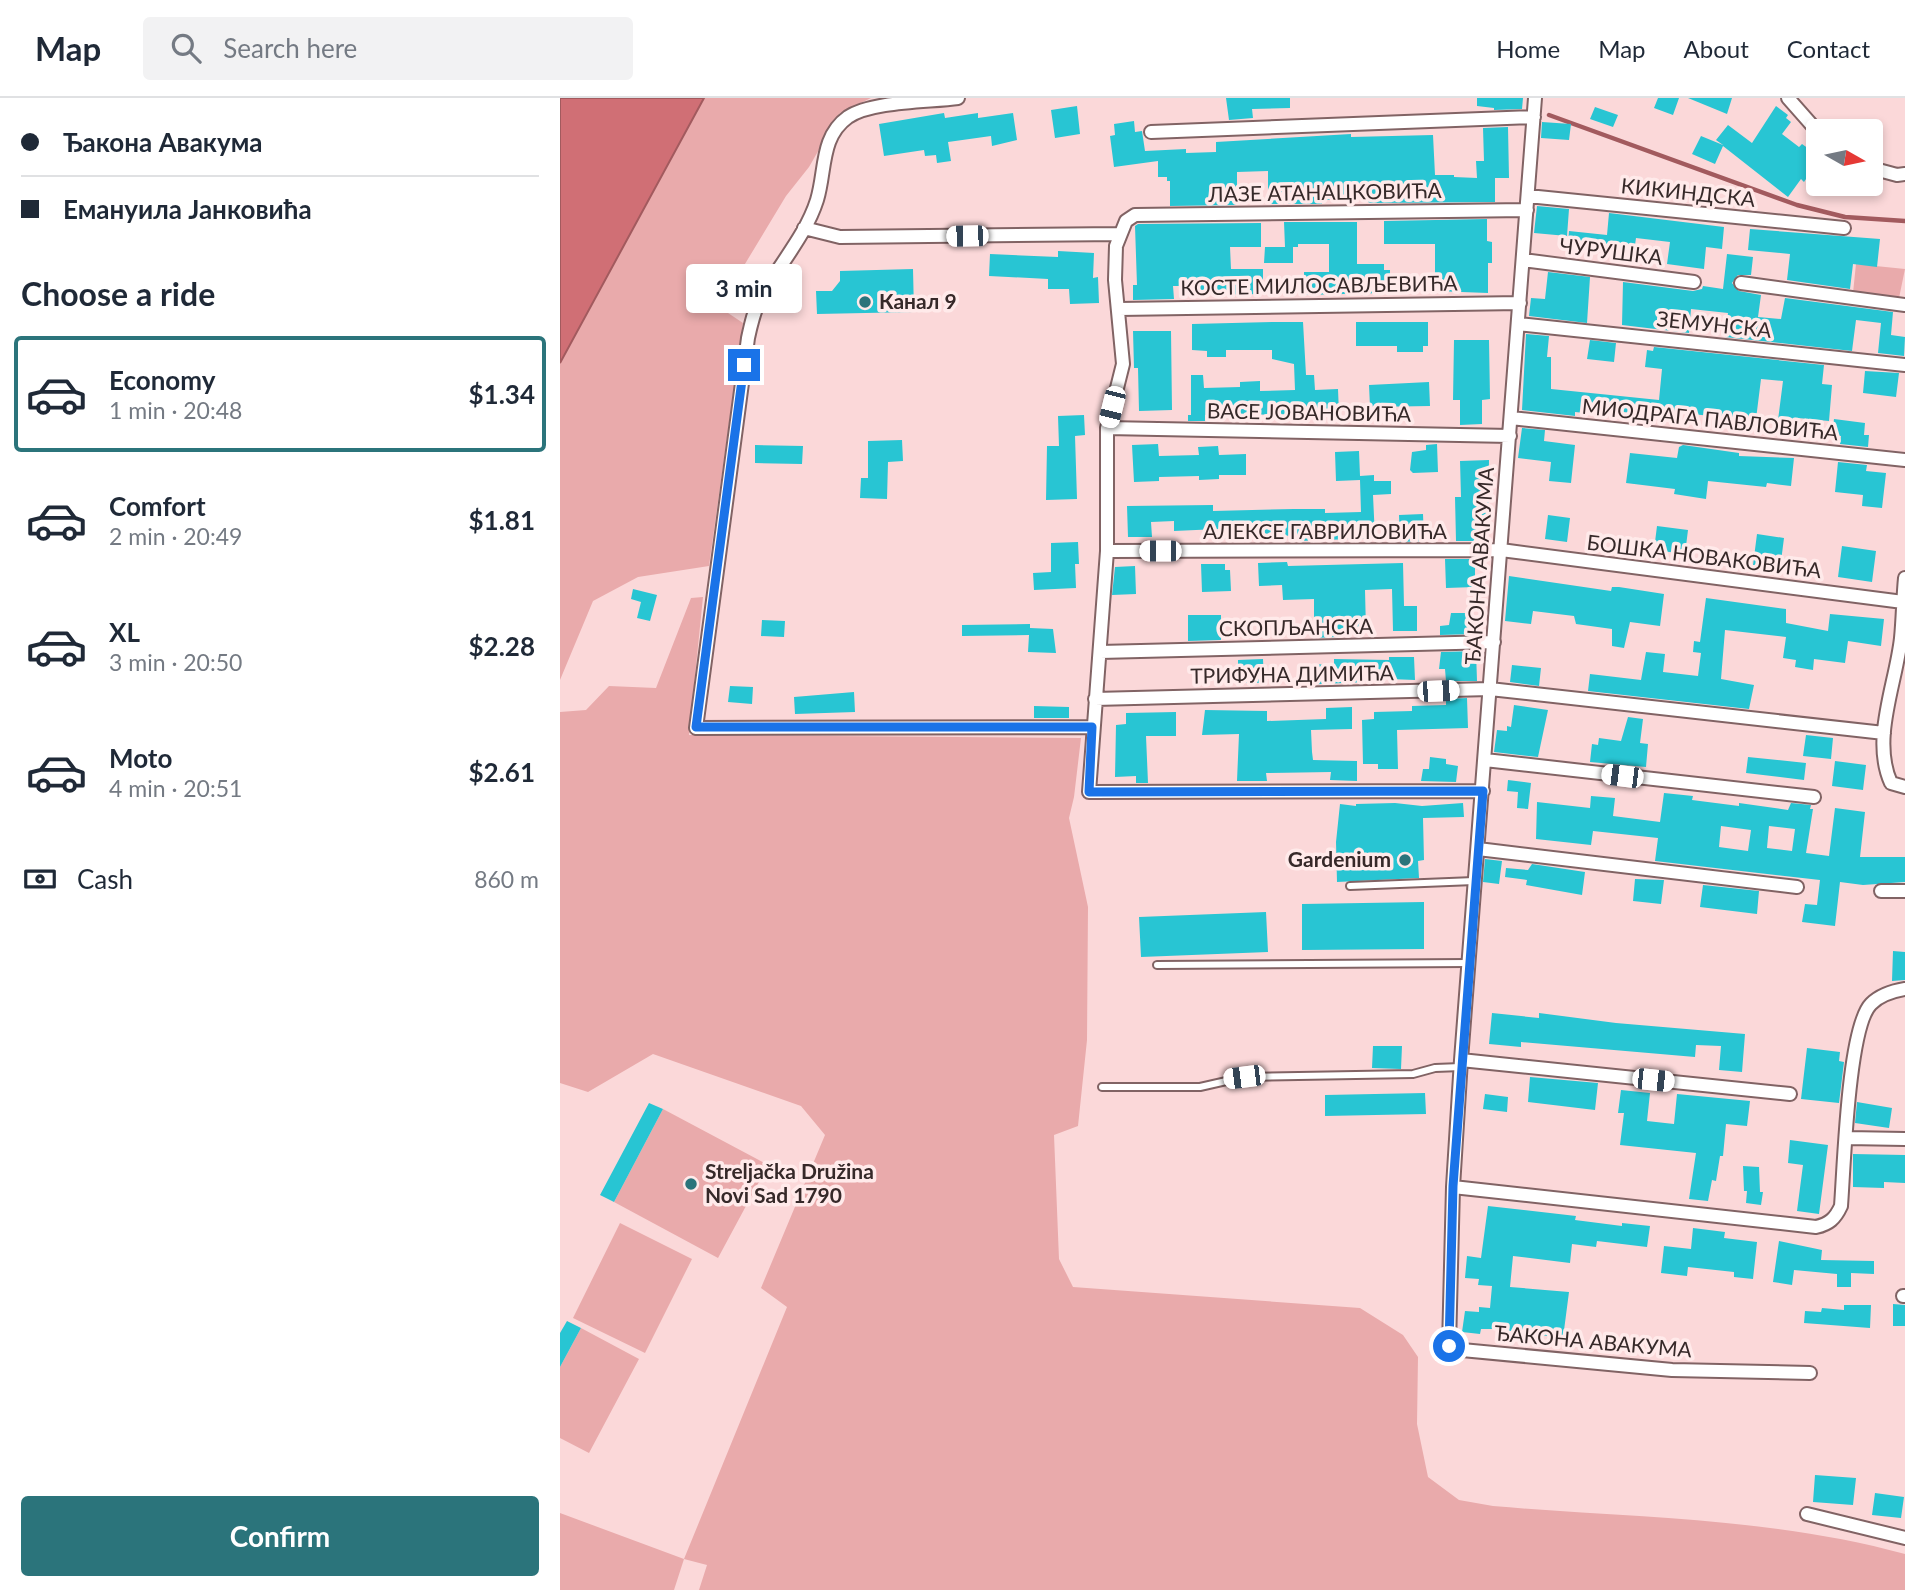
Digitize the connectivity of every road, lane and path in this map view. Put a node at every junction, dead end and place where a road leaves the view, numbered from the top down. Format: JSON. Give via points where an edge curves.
{"nodes":[{"id":1,"x":958,"y":98,"type":"edge"},
{"id":2,"x":1535,"y":98,"type":"edge"},
{"id":3,"x":1788,"y":98,"type":"edge"},
{"id":4,"x":1534,"y":117,"type":"junction"},
{"id":5,"x":1807,"y":119,"type":"edge"},
{"id":6,"x":1151,"y":132,"type":"dead end"},
{"id":7,"x":1883,"y":171,"type":"edge"},
{"id":8,"x":1905,"y":174,"type":"edge"},
{"id":9,"x":1528,"y":195,"type":"junction"},
{"id":10,"x":1527,"y":210,"type":"junction"},
{"id":11,"x":804,"y":228,"type":"junction"},
{"id":12,"x":1844,"y":228,"type":"dead end"},
{"id":13,"x":1120,"y":234,"type":"junction"},
{"id":14,"x":1523,"y":260,"type":"junction"},
{"id":15,"x":1694,"y":282,"type":"dead end"},
{"id":16,"x":1741,"y":284,"type":"dead end"},
{"id":17,"x":1520,"y":303,"type":"junction"},
{"id":18,"x":1905,"y":305,"type":"edge"},
{"id":19,"x":1119,"y":309,"type":"junction"},
{"id":20,"x":1518,"y":324,"type":"junction"},
{"id":21,"x":1905,"y":365,"type":"edge"},
{"id":22,"x":1511,"y":418,"type":"junction"},
{"id":23,"x":1107,"y":428,"type":"junction"},
{"id":24,"x":1510,"y":436,"type":"junction"},
{"id":25,"x":1905,"y":460,"type":"edge"},
{"id":26,"x":1107,"y":551,"type":"junction"},
{"id":27,"x":1501,"y":551,"type":"junction"},
{"id":28,"x":1905,"y":578,"type":"edge"},
{"id":29,"x":1903,"y":602,"type":"junction"},
{"id":30,"x":1903,"y":639,"type":"edge"},
{"id":31,"x":1494,"y":642,"type":"junction"},
{"id":32,"x":1100,"y":652,"type":"junction"},
{"id":33,"x":1490,"y":689,"type":"junction"},
{"id":34,"x":1095,"y":699,"type":"junction"},
{"id":35,"x":1092,"y":727,"type":"junction"},
{"id":36,"x":1884,"y":733,"type":"junction"},
{"id":37,"x":1485,"y":760,"type":"junction"},
{"id":38,"x":1903,"y":787,"type":"edge"},
{"id":39,"x":1483,"y":791,"type":"junction"},
{"id":40,"x":1814,"y":797,"type":"dead end"},
{"id":41,"x":1478,"y":849,"type":"junction"},
{"id":42,"x":1476,"y":881,"type":"junction"},
{"id":43,"x":1350,"y":886,"type":"dead end"},
{"id":44,"x":1797,"y":887,"type":"dead end"},
{"id":45,"x":1881,"y":891,"type":"dead end"},
{"id":46,"x":1905,"y":891,"type":"edge"},
{"id":47,"x":1469,"y":963,"type":"junction"},
{"id":48,"x":1157,"y":965,"type":"dead end"},
{"id":49,"x":1905,"y":989,"type":"edge"},
{"id":50,"x":1461,"y":1064,"type":"junction"},
{"id":51,"x":1102,"y":1087,"type":"dead end"},
{"id":52,"x":1790,"y":1094,"type":"dead end"},
{"id":53,"x":1847,"y":1138,"type":"junction"},
{"id":54,"x":1905,"y":1139,"type":"edge"},
{"id":55,"x":1453,"y":1186,"type":"junction"},
{"id":56,"x":1810,"y":1373,"type":"dead end"},
{"id":57,"x":1807,"y":1514,"type":"dead end"},
{"id":58,"x":1905,"y":1538,"type":"edge"}],
"edges":[{"from":1,"to":11,"type":"street","via":[[873,108],[838,125],[826,147],[817,200]]},
{"from":2,"to":4,"type":"street","name":"ЂАКОНА АВАКУМА"},
{"from":3,"to":5,"type":"street"},
{"from":4,"to":6,"type":"street"},
{"from":4,"to":9,"type":"street","name":"ЂАКОНА АВАКУМА"},
{"from":7,"to":8,"type":"street"},
{"from":9,"to":10,"type":"street","name":"ЂАКОНА АВАКУМА"},
{"from":9,"to":12,"type":"street","name":"КИКИНДСКА"},
{"from":10,"to":13,"type":"street","name":"ЛАЗЕ АТАНАЦКОВИЋА","via":[[1146,214],[1126,221]]},
{"from":10,"to":14,"type":"street","name":"ЂАКОНА АВАКУМА"},
{"from":11,"to":13,"type":"street","via":[[840,237]]},
{"from":11,"to":35,"type":"street","via":[[760,300],[748,338],[696,727]]},
{"from":13,"to":19,"type":"street","via":[[1115,280]]},
{"from":14,"to":15,"type":"street","name":"ЧУРУШКА"},
{"from":14,"to":17,"type":"street","name":"ЂАКОНА АВАКУМА"},
{"from":16,"to":18,"type":"street"},
{"from":17,"to":19,"type":"street","name":"КОСТЕ МИЛОСАВЉЕВИЋА"},
{"from":17,"to":20,"type":"street","name":"ЂАКОНА АВАКУМА"},
{"from":19,"to":23,"type":"street","via":[[1123,364]]},
{"from":20,"to":21,"type":"street","name":"ЗЕМУНСКА"},
{"from":20,"to":22,"type":"street","name":"ЂАКОНА АВАКУМА"},
{"from":22,"to":24,"type":"street","name":"ЂАКОНА АВАКУМА"},
{"from":22,"to":25,"type":"street","name":"МИОДРАГА ПАВЛОВИЋА"},
{"from":23,"to":24,"type":"street","name":"ВАСЕ ЈОВАНОВИЋА"},
{"from":23,"to":26,"type":"street"},
{"from":24,"to":27,"type":"street","name":"ЂАКОНА АВАКУМА"},
{"from":26,"to":27,"type":"street","name":"АЛЕКСЕ ГАВРИЛОВИЋА"},
{"from":26,"to":32,"type":"street"},
{"from":27,"to":29,"type":"street","name":"БОШКА НОВАКОВИЋА"},
{"from":27,"to":31,"type":"street","name":"ЂАКОНА АВАКУМА"},
{"from":28,"to":29,"type":"street"},
{"from":29,"to":30,"type":"street"},
{"from":30,"to":36,"type":"street"},
{"from":31,"to":32,"type":"street","name":"СКОПЉАНСКА"},
{"from":31,"to":33,"type":"street","name":"ЂАКОНА АВАКУМА"},
{"from":32,"to":34,"type":"street"},
{"from":33,"to":34,"type":"street","name":"ТРИФУНА ДИМИЋА"},
{"from":33,"to":36,"type":"street","name":"ТРИФУНА ДИМИЋА"},
{"from":33,"to":37,"type":"street","name":"ЂАКОНА АВАКУМА"},
{"from":34,"to":35,"type":"street"},
{"from":35,"to":39,"type":"street","via":[[1089,792]]},
{"from":36,"to":38,"type":"street","via":[[1886,772],[1891,783]]},
{"from":37,"to":39,"type":"street","name":"ЂАКОНА АВАКУМА"},
{"from":37,"to":40,"type":"street"},
{"from":39,"to":41,"type":"street","name":"ЂАКОНА АВАКУМА"},
{"from":41,"to":42,"type":"street","name":"ЂАКОНА АВАКУМА"},
{"from":41,"to":44,"type":"street"},
{"from":42,"to":43,"type":"lane"},
{"from":42,"to":47,"type":"street","name":"ЂАКОНА АВАКУМА"},
{"from":45,"to":46,"type":"street"},
{"from":47,"to":48,"type":"lane"},
{"from":47,"to":50,"type":"street","name":"ЂАКОНА АВАКУМА"},
{"from":49,"to":53,"type":"street","via":[[1870,1004],[1861,1022]]},
{"from":50,"to":51,"type":"lane","via":[[1413,1074],[1244,1077],[1182,1088]]},
{"from":50,"to":52,"type":"street"},
{"from":50,"to":55,"type":"street","name":"ЂАКОНА АВАКУМА"},
{"from":53,"to":54,"type":"street"},
{"from":53,"to":55,"type":"street","via":[[1840,1206],[1828,1224],[1816,1227]]},
{"from":55,"to":56,"type":"street","name":"ЂАКОНА АВАКУМА","via":[[1449,1346],[1672,1370]]},
{"from":57,"to":58,"type":"street"}]}
